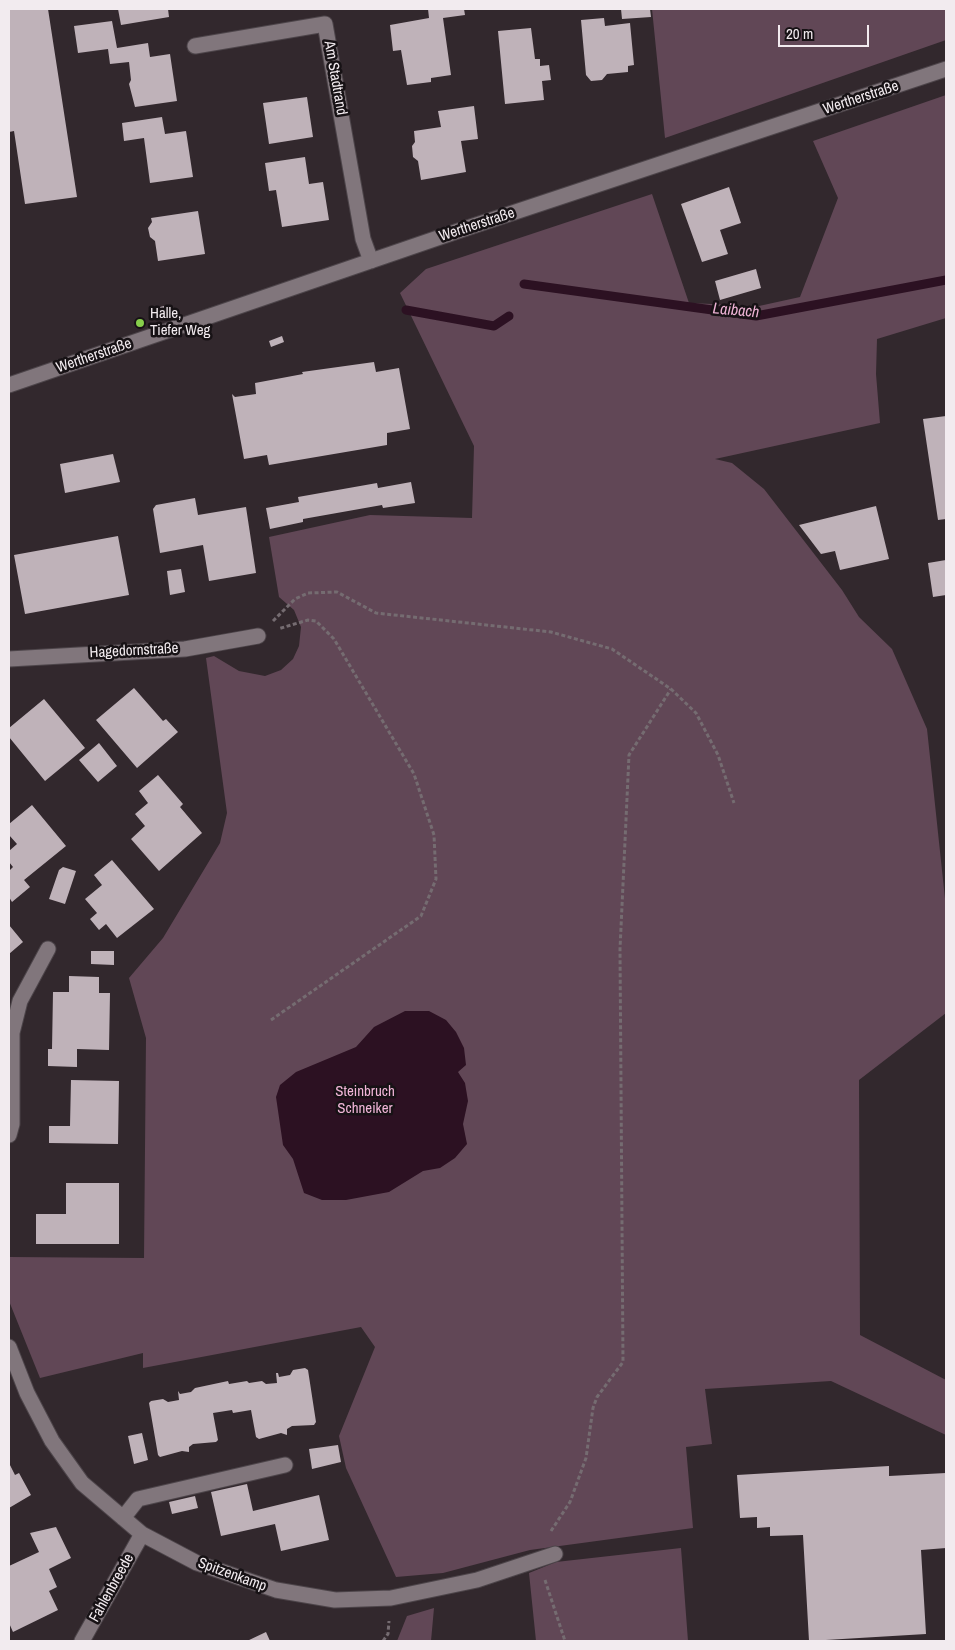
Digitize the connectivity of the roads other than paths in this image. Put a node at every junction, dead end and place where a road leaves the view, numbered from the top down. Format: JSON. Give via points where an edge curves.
{"nodes":[{"id":1,"x":195,"y":46,"type":"dead end"},
{"id":2,"x":946,"y":70,"type":"edge"},
{"id":3,"x":371,"y":261,"type":"junction"},
{"id":4,"x":9,"y":384,"type":"edge"},
{"id":5,"x":258,"y":636,"type":"road end"},
{"id":6,"x":9,"y":659,"type":"edge"},
{"id":7,"x":48,"y":950,"type":"dead end"},
{"id":8,"x":9,"y":1135,"type":"edge"},
{"id":9,"x":9,"y":1347,"type":"edge"},
{"id":10,"x":285,"y":1465,"type":"dead end"},
{"id":11,"x":123,"y":1518,"type":"junction"},
{"id":12,"x":142,"y":1534,"type":"junction"},
{"id":13,"x":554,"y":1554,"type":"dead end"},
{"id":14,"x":82,"y":1641,"type":"edge"}],
"edges":[{"from":1,"to":3,"type":"street","name":"Am Stadtrand","via":[[325,24],[363,239]]},
{"from":2,"to":3,"type":"street","name":"Wertherstraße"},
{"from":3,"to":4,"type":"street","name":"Wertherstraße"},
{"from":5,"to":6,"type":"street","name":"Hagedornstraße","via":[[185,649]]},
{"from":7,"to":8,"type":"street","via":[[20,1001],[12,1033],[12,1124]]},
{"from":9,"to":11,"type":"street","name":"Spitzenkamp","via":[[27,1394],[52,1441],[82,1483]]},
{"from":10,"to":11,"type":"street","via":[[138,1499]]},
{"from":11,"to":12,"type":"street","name":"Spitzenkamp"},
{"from":12,"to":13,"type":"street","name":"Spitzenkamp","via":[[214,1570],[276,1590],[335,1600],[391,1598],[477,1580]]},
{"from":12,"to":14,"type":"street","name":"Fahlenbreede"}]}
